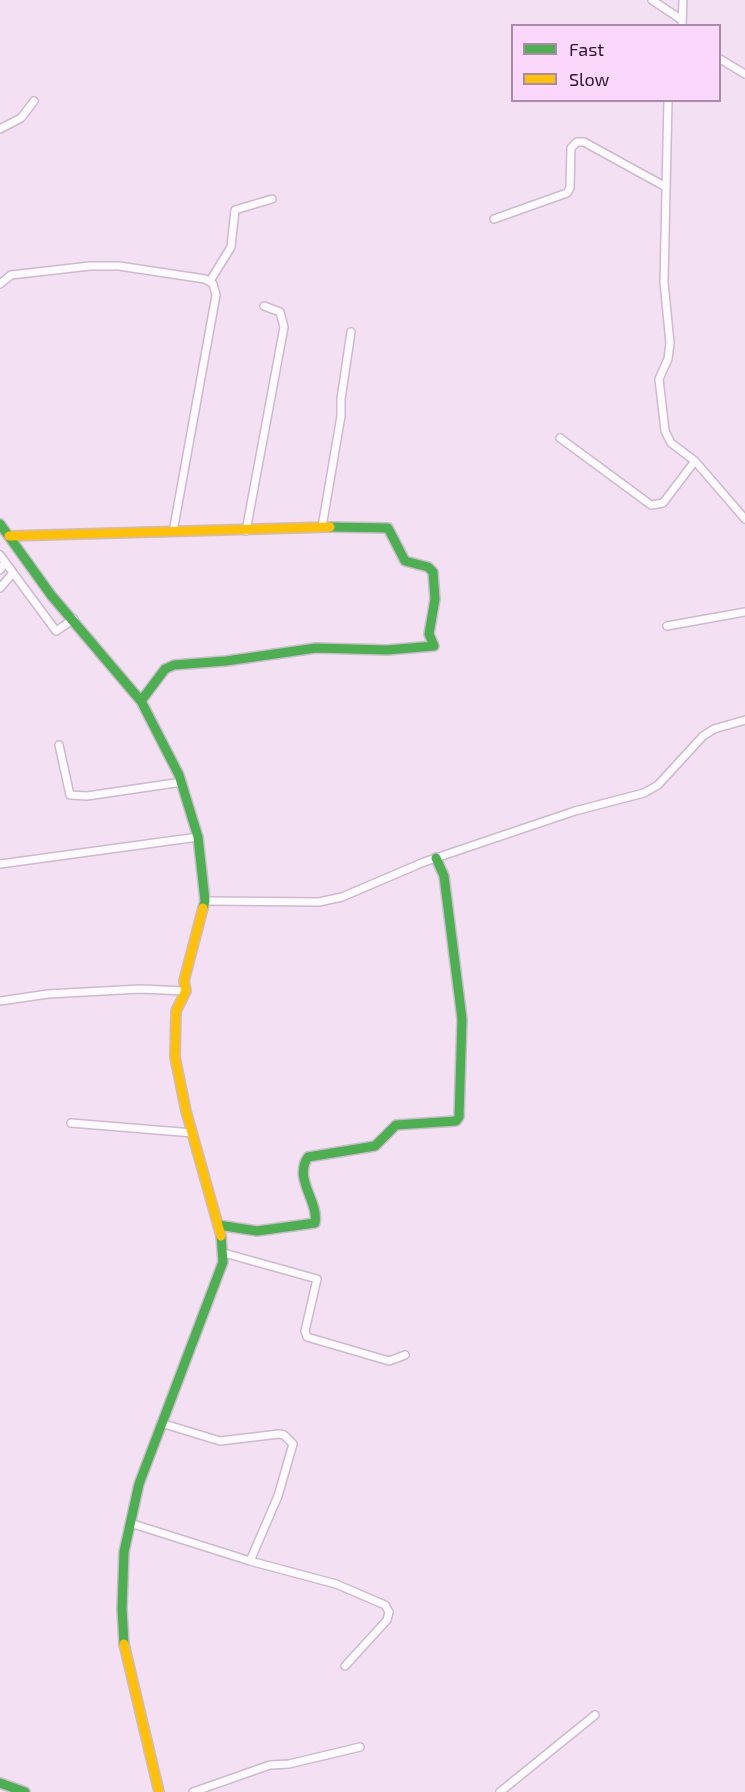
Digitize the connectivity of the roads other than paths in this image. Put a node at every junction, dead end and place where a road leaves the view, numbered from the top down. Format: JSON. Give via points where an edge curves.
{"nodes":[{"id":1,"x":652,"y":0,"type":"edge"},
{"id":2,"x":683,"y":0,"type":"edge"},
{"id":3,"x":682,"y":23,"type":"edge"},
{"id":4,"x":721,"y":60,"type":"edge"},
{"id":5,"x":745,"y":74,"type":"edge"},
{"id":6,"x":34,"y":101,"type":"dead end"},
{"id":7,"x":668,"y":102,"type":"edge"},
{"id":8,"x":0,"y":129,"type":"edge"},
{"id":9,"x":666,"y":187,"type":"junction"},
{"id":10,"x":272,"y":199,"type":"dead end"},
{"id":11,"x":494,"y":219,"type":"dead end"},
{"id":12,"x":210,"y":281,"type":"junction"},
{"id":13,"x":0,"y":284,"type":"edge"},
{"id":14,"x":264,"y":306,"type":"dead end"},
{"id":15,"x":351,"y":332,"type":"dead end"},
{"id":16,"x":561,"y":438,"type":"dead end"},
{"id":17,"x":695,"y":461,"type":"junction"},
{"id":18,"x":745,"y":519,"type":"edge"},
{"id":19,"x":0,"y":524,"type":"edge"},
{"id":20,"x":322,"y":527,"type":"junction"},
{"id":21,"x":246,"y":531,"type":"junction"},
{"id":22,"x":173,"y":532,"type":"junction"},
{"id":23,"x":9,"y":536,"type":"junction"},
{"id":24,"x":2,"y":558,"type":"edge"},
{"id":25,"x":0,"y":570,"type":"edge"},
{"id":26,"x":13,"y":573,"type":"junction"},
{"id":27,"x":0,"y":588,"type":"edge"},
{"id":28,"x":745,"y":612,"type":"edge"},
{"id":29,"x":74,"y":619,"type":"junction"},
{"id":30,"x":667,"y":626,"type":"dead end"},
{"id":31,"x":141,"y":701,"type":"junction"},
{"id":32,"x":745,"y":720,"type":"edge"},
{"id":33,"x":60,"y":746,"type":"dead end"},
{"id":34,"x":182,"y":782,"type":"junction"},
{"id":35,"x":198,"y":837,"type":"junction"},
{"id":36,"x":436,"y":858,"type":"junction"},
{"id":37,"x":0,"y":864,"type":"edge"},
{"id":38,"x":205,"y":901,"type":"junction"},
{"id":39,"x":186,"y":991,"type":"junction"},
{"id":40,"x":0,"y":1001,"type":"edge"},
{"id":41,"x":71,"y":1123,"type":"dead end"},
{"id":42,"x":193,"y":1132,"type":"junction"},
{"id":43,"x":218,"y":1225,"type":"junction"},
{"id":44,"x":224,"y":1253,"type":"junction"},
{"id":45,"x":405,"y":1355,"type":"dead end"},
{"id":46,"x":161,"y":1423,"type":"junction"},
{"id":47,"x":130,"y":1523,"type":"junction"},
{"id":48,"x":249,"y":1561,"type":"junction"},
{"id":49,"x":345,"y":1666,"type":"dead end"},
{"id":50,"x":595,"y":1715,"type":"dead end"},
{"id":51,"x":360,"y":1747,"type":"dead end"},
{"id":52,"x":0,"y":1783,"type":"edge"},
{"id":53,"x":25,"y":1792,"type":"edge"},
{"id":54,"x":159,"y":1792,"type":"edge"},
{"id":55,"x":193,"y":1792,"type":"edge"},
{"id":56,"x":500,"y":1792,"type":"edge"}],
"edges":[{"from":1,"to":3,"type":"street"},
{"from":2,"to":3,"type":"street"},
{"from":4,"to":5,"type":"street"},
{"from":6,"to":8,"type":"street","via":[[21,118]]},
{"from":7,"to":9,"type":"street"},
{"from":9,"to":11,"type":"street","via":[[594,147],[577,142],[571,148],[569,191]]},
{"from":9,"to":17,"type":"street","via":[[664,299],[670,343],[668,360],[659,379],[661,405],[671,442]]},
{"from":10,"to":12,"type":"street","via":[[235,210],[231,248]]},
{"from":12,"to":13,"type":"street","via":[[103,266],[11,275]]},
{"from":12,"to":22,"type":"street","via":[[216,295]]},
{"from":14,"to":21,"type":"street","via":[[280,312],[284,327]]},
{"from":15,"to":20,"type":"street"},
{"from":16,"to":17,"type":"street","via":[[651,505],[663,503]]},
{"from":17,"to":18,"type":"street"},
{"from":19,"to":23,"type":"street"},
{"from":20,"to":21,"type":"street"},
{"from":20,"to":31,"type":"street","via":[[388,528],[405,561],[431,568],[435,599],[429,634],[434,646],[387,650],[316,648],[174,665],[165,669]]},
{"from":21,"to":22,"type":"street"},
{"from":22,"to":23,"type":"street"},
{"from":23,"to":29,"type":"street","via":[[51,595]]},
{"from":24,"to":25,"type":"street"},
{"from":24,"to":26,"type":"street"},
{"from":26,"to":27,"type":"street"},
{"from":26,"to":29,"type":"street","via":[[56,631]]},
{"from":28,"to":30,"type":"street"},
{"from":29,"to":31,"type":"street"},
{"from":31,"to":34,"type":"street"},
{"from":32,"to":36,"type":"street","via":[[703,736],[645,793],[575,811]]},
{"from":33,"to":34,"type":"street","via":[[70,795]]},
{"from":34,"to":35,"type":"street"},
{"from":35,"to":37,"type":"street"},
{"from":35,"to":38,"type":"street"},
{"from":36,"to":38,"type":"street","via":[[342,897],[319,902]]},
{"from":36,"to":43,"type":"street","via":[[444,876],[462,1019],[459,1117],[396,1125],[375,1146],[308,1157],[302,1169],[315,1223],[257,1231]]},
{"from":38,"to":39,"type":"street","via":[[184,981]]},
{"from":39,"to":40,"type":"street","via":[[140,989]]},
{"from":39,"to":42,"type":"street","via":[[176,1008],[173,1033],[183,1099]]},
{"from":41,"to":42,"type":"street"},
{"from":42,"to":43,"type":"street"},
{"from":43,"to":44,"type":"street"},
{"from":44,"to":45,"type":"street","via":[[317,1279],[307,1337],[389,1361]]},
{"from":44,"to":46,"type":"street"},
{"from":46,"to":47,"type":"street"},
{"from":46,"to":48,"type":"street","via":[[220,1442],[279,1434],[293,1444],[278,1496]]},
{"from":47,"to":48,"type":"street"},
{"from":47,"to":54,"type":"street","via":[[124,1552],[125,1653]]},
{"from":48,"to":49,"type":"street","via":[[336,1584],[385,1605],[389,1612],[387,1620]]},
{"from":50,"to":56,"type":"street"},
{"from":51,"to":55,"type":"street","via":[[270,1765]]},
{"from":52,"to":53,"type":"street"}]}
